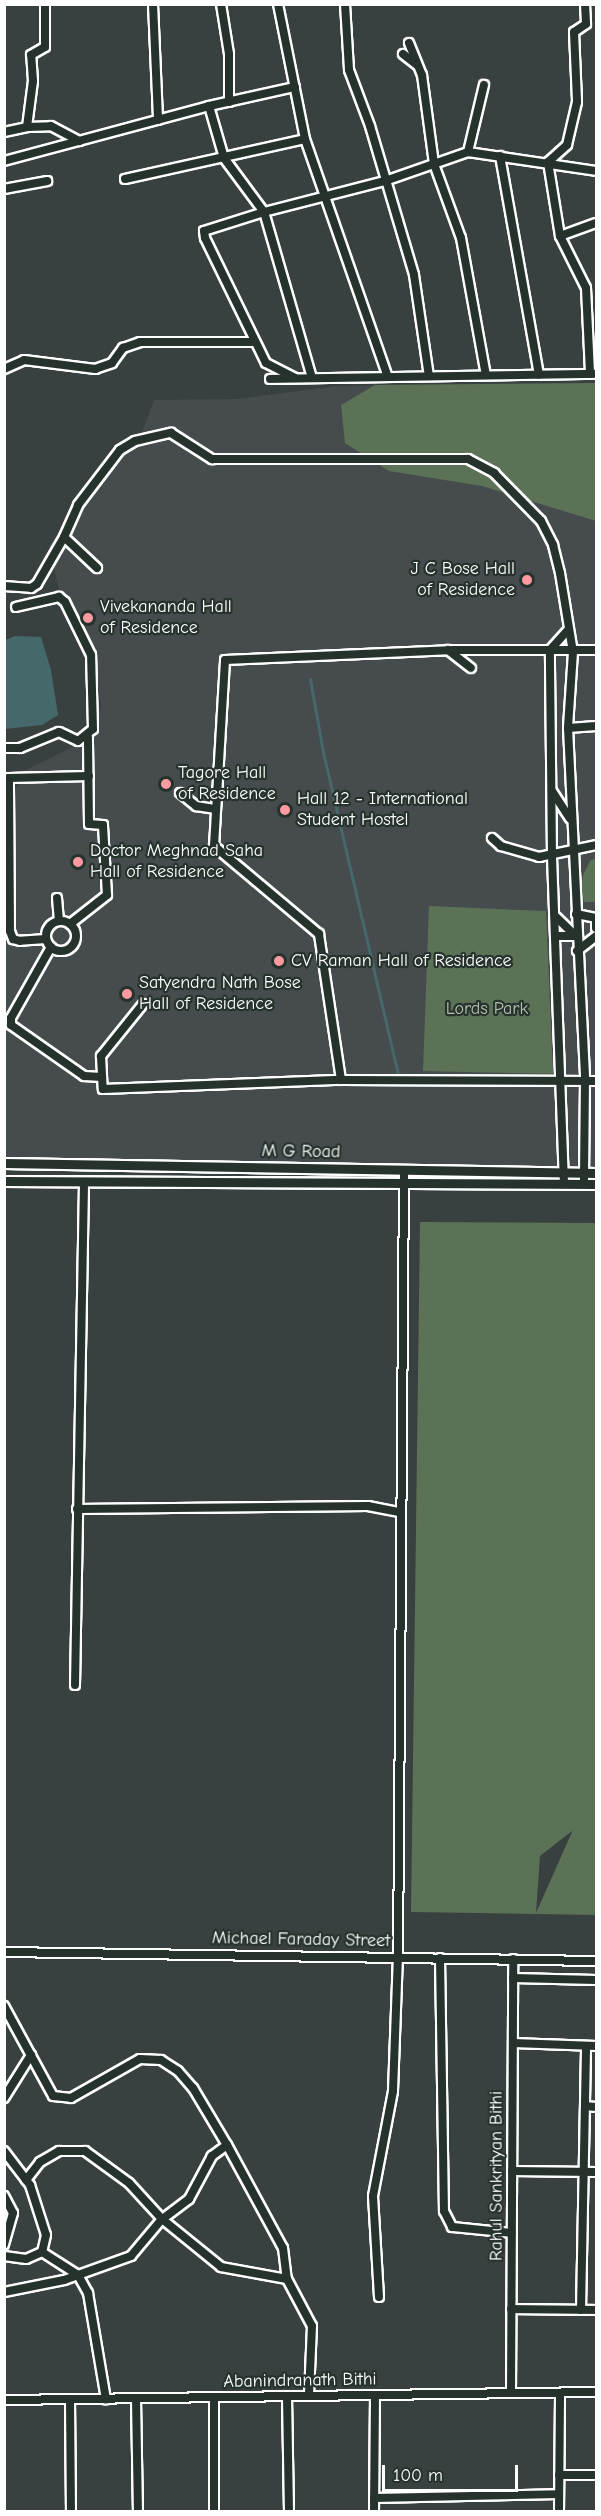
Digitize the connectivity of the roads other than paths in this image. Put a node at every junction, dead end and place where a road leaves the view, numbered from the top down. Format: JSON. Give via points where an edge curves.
{"nodes":[{"id":1,"x":45,"y":4,"type":"edge"},
{"id":2,"x":153,"y":4,"type":"edge"},
{"id":3,"x":221,"y":4,"type":"edge"},
{"id":4,"x":278,"y":4,"type":"edge"},
{"id":5,"x":345,"y":4,"type":"edge"},
{"id":6,"x":585,"y":4,"type":"edge"},
{"id":7,"x":409,"y":43,"type":"dead end"},
{"id":8,"x":403,"y":54,"type":"dead end"},
{"id":9,"x":418,"y":66,"type":"junction"},
{"id":10,"x":484,"y":84,"type":"dead end"},
{"id":11,"x":295,"y":87,"type":"junction"},
{"id":12,"x":230,"y":102,"type":"junction"},
{"id":13,"x":209,"y":106,"type":"junction"},
{"id":14,"x":158,"y":120,"type":"junction"},
{"id":15,"x":27,"y":127,"type":"junction"},
{"id":16,"x":4,"y":132,"type":"edge"},
{"id":17,"x":306,"y":140,"type":"junction"},
{"id":18,"x":79,"y":141,"type":"junction"},
{"id":19,"x":468,"y":152,"type":"junction"},
{"id":20,"x":500,"y":156,"type":"junction"},
{"id":21,"x":224,"y":158,"type":"junction"},
{"id":22,"x":4,"y":161,"type":"edge"},
{"id":23,"x":548,"y":162,"type":"junction"},
{"id":24,"x":434,"y":164,"type":"junction"},
{"id":25,"x":597,"y":171,"type":"edge"},
{"id":26,"x":125,"y":179,"type":"dead end"},
{"id":27,"x":47,"y":181,"type":"dead end"},
{"id":28,"x":386,"y":181,"type":"junction"},
{"id":29,"x":4,"y":189,"type":"edge"},
{"id":30,"x":323,"y":195,"type":"junction"},
{"id":31,"x":264,"y":212,"type":"junction"},
{"id":32,"x":597,"y":223,"type":"edge"},
{"id":33,"x":560,"y":236,"type":"junction"},
{"id":34,"x":252,"y":342,"type":"junction"},
{"id":35,"x":4,"y":369,"type":"edge"},
{"id":36,"x":593,"y":374,"type":"edge"},
{"id":37,"x":486,"y":375,"type":"junction"},
{"id":38,"x":539,"y":375,"type":"junction"},
{"id":39,"x":429,"y":376,"type":"junction"},
{"id":40,"x":388,"y":377,"type":"junction"},
{"id":41,"x":295,"y":378,"type":"junction"},
{"id":42,"x":312,"y":378,"type":"junction"},
{"id":43,"x":270,"y":379,"type":"dead end"},
{"id":44,"x":64,"y":537,"type":"junction"},
{"id":45,"x":97,"y":568,"type":"dead end"},
{"id":46,"x":4,"y":586,"type":"edge"},
{"id":47,"x":16,"y":607,"type":"dead end"},
{"id":48,"x":568,"y":630,"type":"junction"},
{"id":49,"x":448,"y":650,"type":"junction"},
{"id":50,"x":550,"y":650,"type":"junction"},
{"id":51,"x":597,"y":650,"type":"edge"},
{"id":52,"x":573,"y":652,"type":"junction"},
{"id":53,"x":471,"y":668,"type":"dead end"},
{"id":54,"x":597,"y":726,"type":"edge"},
{"id":55,"x":568,"y":728,"type":"junction"},
{"id":56,"x":88,"y":737,"type":"junction"},
{"id":57,"x":4,"y":748,"type":"edge"},
{"id":58,"x":89,"y":776,"type":"junction"},
{"id":59,"x":551,"y":790,"type":"junction"},
{"id":60,"x":180,"y":793,"type":"dead end"},
{"id":61,"x":216,"y":809,"type":"junction"},
{"id":62,"x":571,"y":820,"type":"junction"},
{"id":63,"x":492,"y":838,"type":"dead end"},
{"id":64,"x":597,"y":845,"type":"edge"},
{"id":65,"x":572,"y":850,"type":"junction"},
{"id":66,"x":552,"y":856,"type":"junction"},
{"id":67,"x":57,"y":898,"type":"dead end"},
{"id":68,"x":576,"y":914,"type":"junction"},
{"id":69,"x":556,"y":917,"type":"junction"},
{"id":70,"x":597,"y":919,"type":"edge"},
{"id":71,"x":58,"y":921,"type":"junction"},
{"id":72,"x":70,"y":924,"type":"junction"},
{"id":73,"x":597,"y":928,"type":"edge"},
{"id":74,"x":556,"y":936,"type":"junction"},
{"id":75,"x":576,"y":936,"type":"junction"},
{"id":76,"x":597,"y":936,"type":"edge"},
{"id":77,"x":46,"y":939,"type":"junction"},
{"id":78,"x":51,"y":947,"type":"junction"},
{"id":79,"x":577,"y":951,"type":"junction"},
{"id":80,"x":143,"y":1004,"type":"dead end"},
{"id":81,"x":102,"y":1077,"type":"junction"},
{"id":82,"x":341,"y":1080,"type":"junction"},
{"id":83,"x":585,"y":1081,"type":"junction"},
{"id":84,"x":562,"y":1082,"type":"junction"},
{"id":85,"x":597,"y":1082,"type":"edge"},
{"id":86,"x":4,"y":1163,"type":"edge"},
{"id":87,"x":404,"y":1170,"type":"junction"},
{"id":88,"x":565,"y":1173,"type":"junction"},
{"id":89,"x":585,"y":1173,"type":"junction"},
{"id":90,"x":597,"y":1173,"type":"edge"},
{"id":91,"x":4,"y":1181,"type":"edge"},
{"id":92,"x":403,"y":1182,"type":"junction"},
{"id":93,"x":84,"y":1183,"type":"junction"},
{"id":94,"x":564,"y":1184,"type":"junction"},
{"id":95,"x":584,"y":1184,"type":"junction"},
{"id":96,"x":597,"y":1184,"type":"edge"},
{"id":97,"x":77,"y":1509,"type":"junction"},
{"id":98,"x":399,"y":1512,"type":"junction"},
{"id":99,"x":75,"y":1685,"type":"dead end"},
{"id":100,"x":4,"y":1952,"type":"edge"},
{"id":101,"x":398,"y":1957,"type":"junction"},
{"id":102,"x":440,"y":1958,"type":"junction"},
{"id":103,"x":513,"y":1959,"type":"junction"},
{"id":104,"x":597,"y":1961,"type":"edge"},
{"id":105,"x":513,"y":1978,"type":"junction"},
{"id":106,"x":597,"y":1980,"type":"edge"},
{"id":107,"x":4,"y":2006,"type":"edge"},
{"id":108,"x":513,"y":2043,"type":"junction"},
{"id":109,"x":586,"y":2046,"type":"junction"},
{"id":110,"x":597,"y":2046,"type":"edge"},
{"id":111,"x":31,"y":2055,"type":"junction"},
{"id":112,"x":4,"y":2098,"type":"edge"},
{"id":113,"x":585,"y":2106,"type":"junction"},
{"id":114,"x":597,"y":2107,"type":"edge"},
{"id":115,"x":227,"y":2145,"type":"junction"},
{"id":116,"x":4,"y":2151,"type":"edge"},
{"id":117,"x":512,"y":2171,"type":"junction"},
{"id":118,"x":584,"y":2172,"type":"junction"},
{"id":119,"x":597,"y":2172,"type":"edge"},
{"id":120,"x":26,"y":2180,"type":"junction"},
{"id":121,"x":4,"y":2196,"type":"edge"},
{"id":122,"x":162,"y":2219,"type":"junction"},
{"id":123,"x":512,"y":2233,"type":"junction"},
{"id":124,"x":4,"y":2245,"type":"edge"},
{"id":125,"x":42,"y":2252,"type":"junction"},
{"id":126,"x":4,"y":2256,"type":"edge"},
{"id":127,"x":78,"y":2275,"type":"junction"},
{"id":128,"x":287,"y":2279,"type":"junction"},
{"id":129,"x":4,"y":2292,"type":"edge"},
{"id":130,"x":379,"y":2297,"type":"dead end"},
{"id":131,"x":511,"y":2309,"type":"junction"},
{"id":132,"x":581,"y":2310,"type":"junction"},
{"id":133,"x":597,"y":2310,"type":"edge"},
{"id":134,"x":597,"y":2392,"type":"edge"},
{"id":135,"x":511,"y":2393,"type":"junction"},
{"id":136,"x":560,"y":2393,"type":"junction"},
{"id":137,"x":375,"y":2395,"type":"junction"},
{"id":138,"x":309,"y":2396,"type":"junction"},
{"id":139,"x":214,"y":2397,"type":"junction"},
{"id":140,"x":287,"y":2397,"type":"junction"},
{"id":141,"x":106,"y":2399,"type":"junction"},
{"id":142,"x":135,"y":2399,"type":"junction"},
{"id":143,"x":4,"y":2400,"type":"edge"},
{"id":144,"x":70,"y":2400,"type":"junction"},
{"id":145,"x":559,"y":2475,"type":"junction"},
{"id":146,"x":597,"y":2475,"type":"edge"},
{"id":147,"x":559,"y":2494,"type":"junction"},
{"id":148,"x":374,"y":2498,"type":"junction"},
{"id":149,"x":71,"y":2511,"type":"edge"},
{"id":150,"x":138,"y":2511,"type":"edge"},
{"id":151,"x":214,"y":2511,"type":"edge"},
{"id":152,"x":289,"y":2511,"type":"edge"},
{"id":153,"x":374,"y":2511,"type":"edge"},
{"id":154,"x":559,"y":2511,"type":"edge"}],
"edges":[{"from":1,"to":15,"type":"street","via":[[45,47],[31,55],[33,81]]},
{"from":2,"to":14,"type":"street"},
{"from":3,"to":12,"type":"street","via":[[229,54]]},
{"from":4,"to":11,"type":"street"},
{"from":5,"to":28,"type":"street","via":[[349,70]]},
{"from":6,"to":23,"type":"street","via":[[586,24],[574,32],[578,102],[567,145]]},
{"from":7,"to":9,"type":"street"},
{"from":8,"to":9,"type":"street"},
{"from":9,"to":24,"type":"street"},
{"from":10,"to":19,"type":"street"},
{"from":11,"to":12,"type":"street"},
{"from":11,"to":17,"type":"street"},
{"from":12,"to":13,"type":"street"},
{"from":13,"to":14,"type":"street"},
{"from":13,"to":21,"type":"street"},
{"from":14,"to":18,"type":"street"},
{"from":15,"to":16,"type":"street"},
{"from":15,"to":18,"type":"street","via":[[51,126]]},
{"from":17,"to":21,"type":"street"},
{"from":17,"to":30,"type":"street"},
{"from":18,"to":22,"type":"street"},
{"from":19,"to":20,"type":"street"},
{"from":19,"to":24,"type":"street"},
{"from":20,"to":23,"type":"street"},
{"from":20,"to":38,"type":"street"},
{"from":21,"to":26,"type":"street"},
{"from":21,"to":31,"type":"street"},
{"from":23,"to":25,"type":"street","via":[[583,172]]},
{"from":23,"to":33,"type":"street"},
{"from":24,"to":28,"type":"street"},
{"from":24,"to":37,"type":"street","via":[[461,238]]},
{"from":27,"to":29,"type":"street"},
{"from":28,"to":30,"type":"street"},
{"from":28,"to":39,"type":"street","via":[[414,275]]},
{"from":30,"to":31,"type":"street"},
{"from":30,"to":40,"type":"street"},
{"from":31,"to":34,"type":"street","via":[[204,231]]},
{"from":31,"to":42,"type":"street"},
{"from":32,"to":33,"type":"street"},
{"from":33,"to":36,"type":"street","via":[[586,288]]},
{"from":34,"to":35,"type":"street","via":[[140,342],[123,348],[112,363],[96,369],[24,360]]},
{"from":34,"to":41,"type":"street","via":[[266,363]]},
{"from":36,"to":38,"type":"street"},
{"from":37,"to":38,"type":"street"},
{"from":37,"to":39,"type":"street"},
{"from":39,"to":40,"type":"street"},
{"from":40,"to":42,"type":"street"},
{"from":41,"to":42,"type":"street"},
{"from":41,"to":43,"type":"street"},
{"from":44,"to":45,"type":"street"},
{"from":44,"to":46,"type":"street","via":[[37,584],[31,588]]},
{"from":44,"to":48,"type":"street","via":[[78,505],[120,450],[135,441],[171,433],[212,459],[468,459],[494,473],[541,521],[553,545],[560,573]]},
{"from":47,"to":56,"type":"street","via":[[59,597],[65,602],[94,670],[93,729]]},
{"from":48,"to":50,"type":"street"},
{"from":48,"to":52,"type":"street"},
{"from":49,"to":50,"type":"street"},
{"from":49,"to":53,"type":"street"},
{"from":49,"to":61,"type":"street","via":[[225,660]]},
{"from":50,"to":52,"type":"street"},
{"from":50,"to":59,"type":"street"},
{"from":51,"to":52,"type":"street"},
{"from":52,"to":55,"type":"street"},
{"from":54,"to":55,"type":"street"},
{"from":55,"to":62,"type":"street"},
{"from":56,"to":57,"type":"street","via":[[78,741],[59,732],[20,748]]},
{"from":56,"to":58,"type":"street"},
{"from":58,"to":72,"type":"street","via":[[89,824],[103,825],[107,895]]},
{"from":58,"to":77,"type":"street","via":[[9,778],[10,931],[13,939],[20,941]]},
{"from":59,"to":62,"type":"street"},
{"from":59,"to":66,"type":"street"},
{"from":60,"to":61,"type":"street","via":[[196,806]]},
{"from":61,"to":82,"type":"street","via":[[214,846],[318,934]]},
{"from":62,"to":65,"type":"street"},
{"from":63,"to":66,"type":"street","via":[[527,856]]},
{"from":64,"to":65,"type":"street"},
{"from":65,"to":66,"type":"street"},
{"from":65,"to":68,"type":"street"},
{"from":66,"to":69,"type":"street"},
{"from":67,"to":71,"type":"street"},
{"from":68,"to":70,"type":"street"},
{"from":68,"to":75,"type":"street"},
{"from":69,"to":74,"type":"street"},
{"from":69,"to":75,"type":"street"},
{"from":70,"to":73,"type":"street"},
{"from":71,"to":72,"type":"street"},
{"from":71,"to":77,"type":"street","via":[[50,925]]},
{"from":72,"to":78,"type":"street","via":[[76,935],[73,944],[60,951]]},
{"from":74,"to":75,"type":"street"},
{"from":74,"to":84,"type":"street"},
{"from":75,"to":79,"type":"street"},
{"from":76,"to":79,"type":"street"},
{"from":77,"to":78,"type":"street"},
{"from":78,"to":81,"type":"street","via":[[11,1018],[11,1025],[84,1076]]},
{"from":79,"to":83,"type":"street"},
{"from":80,"to":81,"type":"street","via":[[101,1056]]},
{"from":81,"to":82,"type":"street","via":[[103,1089]]},
{"from":82,"to":84,"type":"street"},
{"from":83,"to":84,"type":"street"},
{"from":83,"to":85,"type":"street"},
{"from":83,"to":89,"type":"street"},
{"from":84,"to":88,"type":"street"},
{"from":86,"to":87,"type":"street","name":"M G Road"},
{"from":87,"to":88,"type":"street","name":"M G Road"},
{"from":87,"to":92,"type":"street"},
{"from":88,"to":89,"type":"street","name":"M G Road"},
{"from":88,"to":94,"type":"street"},
{"from":89,"to":90,"type":"street","name":"M G Road"},
{"from":89,"to":95,"type":"street"},
{"from":91,"to":93,"type":"street"},
{"from":92,"to":93,"type":"street"},
{"from":92,"to":94,"type":"street"},
{"from":92,"to":98,"type":"street"},
{"from":93,"to":97,"type":"street"},
{"from":94,"to":95,"type":"street"},
{"from":95,"to":96,"type":"street"},
{"from":97,"to":98,"type":"street","via":[[368,1506]]},
{"from":97,"to":99,"type":"street"},
{"from":98,"to":101,"type":"street"},
{"from":100,"to":101,"type":"street","name":"Michael Faraday Street"},
{"from":101,"to":102,"type":"street","name":"Michael Faraday Street"},
{"from":101,"to":130,"type":"street","via":[[393,2091],[373,2196]]},
{"from":102,"to":103,"type":"street","name":"Michael Faraday Street"},
{"from":102,"to":123,"type":"street","via":[[444,2211],[452,2227]]},
{"from":103,"to":104,"type":"street","name":"Michael Faraday Street"},
{"from":103,"to":105,"type":"street","name":"Rahul Sankrityan Bithi"},
{"from":105,"to":106,"type":"street"},
{"from":105,"to":108,"type":"street","name":"Rahul Sankrityan Bithi"},
{"from":107,"to":111,"type":"street"},
{"from":108,"to":109,"type":"street"},
{"from":108,"to":117,"type":"street","name":"Rahul Sankrityan Bithi"},
{"from":109,"to":110,"type":"street"},
{"from":109,"to":113,"type":"street"},
{"from":111,"to":112,"type":"street"},
{"from":111,"to":115,"type":"street","via":[[53,2096],[71,2098],[140,2059],[161,2060],[178,2071],[192,2088]]},
{"from":113,"to":114,"type":"street"},
{"from":113,"to":118,"type":"street"},
{"from":115,"to":122,"type":"street","via":[[213,2156],[189,2199]]},
{"from":115,"to":128,"type":"street","via":[[283,2247]]},
{"from":116,"to":120,"type":"street"},
{"from":117,"to":118,"type":"street"},
{"from":117,"to":123,"type":"street","name":"Rahul Sankrityan Bithi"},
{"from":118,"to":119,"type":"street"},
{"from":118,"to":132,"type":"street"},
{"from":120,"to":122,"type":"street","via":[[40,2162],[59,2151],[85,2151],[129,2183]]},
{"from":120,"to":125,"type":"street","via":[[46,2235]]},
{"from":121,"to":124,"type":"street","via":[[14,2213]]},
{"from":122,"to":127,"type":"street","via":[[131,2256]]},
{"from":122,"to":128,"type":"street","via":[[221,2268]]},
{"from":123,"to":131,"type":"street","name":"Rahul Sankrityan Bithi"},
{"from":125,"to":126,"type":"street","via":[[26,2259]]},
{"from":125,"to":127,"type":"street"},
{"from":127,"to":129,"type":"street","via":[[22,2291]]},
{"from":127,"to":141,"type":"street","via":[[88,2293]]},
{"from":128,"to":138,"type":"street","via":[[312,2326]]},
{"from":131,"to":132,"type":"street"},
{"from":131,"to":135,"type":"street","name":"Rahul Sankrityan Bithi"},
{"from":132,"to":133,"type":"street"},
{"from":134,"to":136,"type":"street","name":"Abanindranath Bithi"},
{"from":135,"to":136,"type":"street","name":"Abanindranath Bithi"},
{"from":135,"to":137,"type":"street","name":"Abanindranath Bithi"},
{"from":136,"to":145,"type":"street"},
{"from":137,"to":138,"type":"street","name":"Abanindranath Bithi"},
{"from":137,"to":148,"type":"street"},
{"from":138,"to":140,"type":"street","name":"Abanindranath Bithi"},
{"from":139,"to":140,"type":"street","name":"Abanindranath Bithi"},
{"from":139,"to":142,"type":"street","name":"Abanindranath Bithi"},
{"from":139,"to":151,"type":"street"},
{"from":140,"to":152,"type":"street"},
{"from":141,"to":142,"type":"street","name":"Abanindranath Bithi"},
{"from":141,"to":144,"type":"street","name":"Abanindranath Bithi"},
{"from":142,"to":150,"type":"street"},
{"from":143,"to":144,"type":"street","name":"Abanindranath Bithi"},
{"from":144,"to":149,"type":"street"},
{"from":145,"to":146,"type":"street"},
{"from":145,"to":147,"type":"street"},
{"from":147,"to":148,"type":"street"},
{"from":147,"to":154,"type":"street"},
{"from":148,"to":153,"type":"street"}]}
